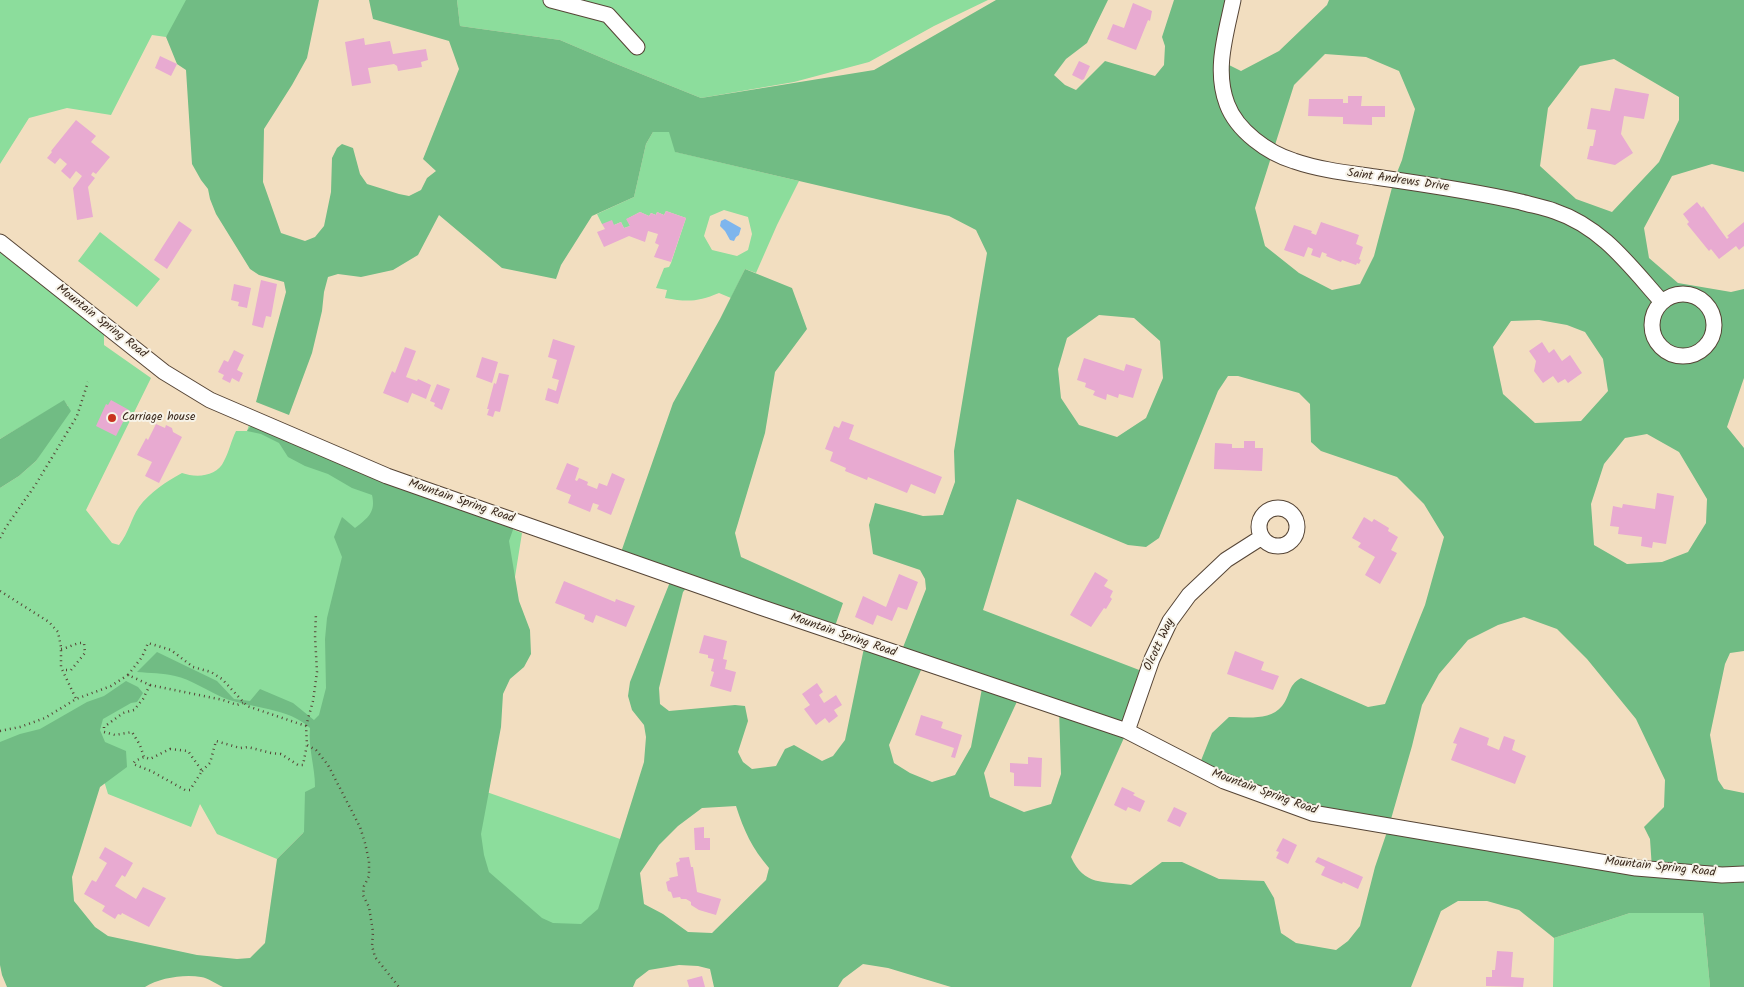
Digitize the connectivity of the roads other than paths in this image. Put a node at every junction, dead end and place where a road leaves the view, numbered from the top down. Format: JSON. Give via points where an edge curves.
{"nodes":[{"id":1,"x":577,"y":0,"type":"edge"},
{"id":2,"x":1233,"y":0,"type":"edge"},
{"id":3,"x":556,"y":2,"type":"edge"},
{"id":4,"x":637,"y":47,"type":"dead end"},
{"id":5,"x":0,"y":242,"type":"edge"},
{"id":6,"x":1662,"y":302,"type":"junction"},
{"id":7,"x":1262,"y":537,"type":"dead end"},
{"id":8,"x":1128,"y":731,"type":"junction"},
{"id":9,"x":1744,"y":874,"type":"edge"}],
"edges":[{"from":1,"to":3,"type":"street"},
{"from":2,"to":6,"type":"street","name":"Saint Andrews Drive","via":[[1221,62],[1222,88],[1227,106],[1237,122],[1271,152],[1324,170],[1481,193],[1554,211],[1584,224],[1611,244]]},
{"from":3,"to":4,"type":"street","via":[[608,15]]},
{"from":5,"to":8,"type":"street","name":"Mountain Spring Road","via":[[164,372],[216,403],[396,479],[775,613]]},
{"from":6,"to":6,"type":"street","via":[[1654,312],[1652,323],[1653,336],[1660,346],[1670,354],[1682,357],[1704,349],[1712,339],[1715,327],[1707,304],[1685,294],[1673,295]]},
{"from":7,"to":8,"type":"street","name":"Olcott Way","via":[[1226,560],[1189,595],[1170,621],[1152,659]]},
{"from":8,"to":9,"type":"street","name":"Mountain Spring Road","via":[[1224,781],[1312,813],[1636,868]]}]}
